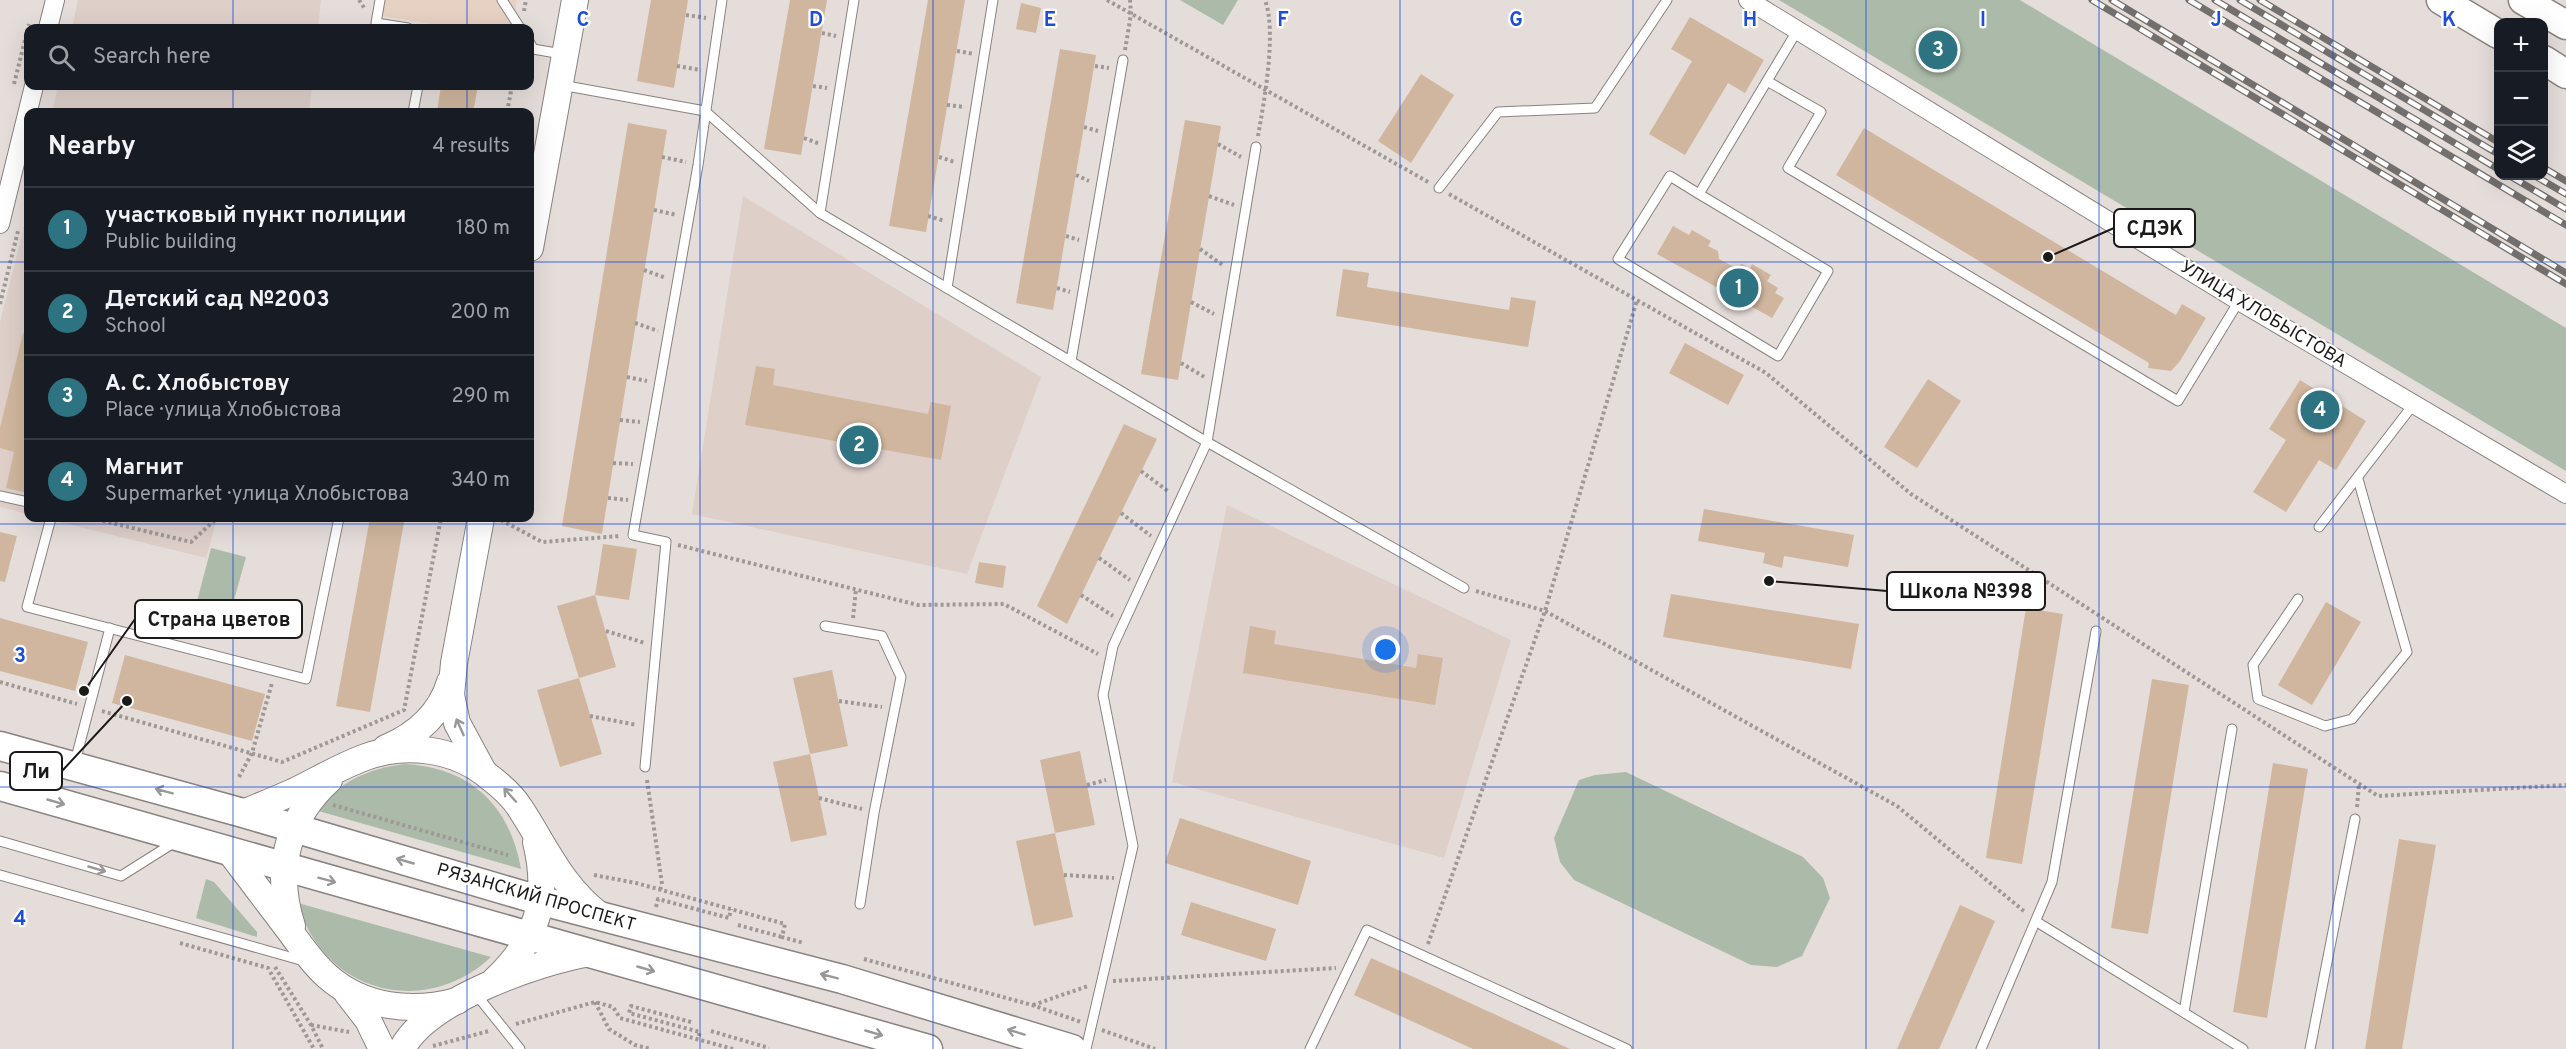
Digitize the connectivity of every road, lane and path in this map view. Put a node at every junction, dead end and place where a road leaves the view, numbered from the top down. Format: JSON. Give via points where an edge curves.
{"nodes":[{"id":1,"x":55,"y":0,"type":"edge"},
{"id":2,"x":380,"y":0,"type":"edge"},
{"id":3,"x":502,"y":0,"type":"edge"},
{"id":4,"x":575,"y":0,"type":"edge"},
{"id":5,"x":722,"y":0,"type":"edge"},
{"id":6,"x":854,"y":0,"type":"edge"},
{"id":7,"x":993,"y":0,"type":"edge"},
{"id":8,"x":1107,"y":0,"type":"edge"},
{"id":9,"x":1130,"y":0,"type":"edge"},
{"id":10,"x":1265,"y":0,"type":"edge"},
{"id":11,"x":1667,"y":0,"type":"edge"},
{"id":12,"x":1748,"y":0,"type":"edge"},
{"id":13,"x":2441,"y":0,"type":"edge"},
{"id":14,"x":2523,"y":0,"type":"edge"},
{"id":15,"x":1131,"y":14,"type":"junction"},
{"id":16,"x":686,"y":15,"type":"dead end"},
{"id":17,"x":719,"y":20,"type":"junction"},
{"id":18,"x":49,"y":24,"type":"edge"},
{"id":19,"x":382,"y":24,"type":"edge"},
{"id":20,"x":517,"y":24,"type":"edge"},
{"id":21,"x":2566,"y":26,"type":"edge"},
{"id":22,"x":1797,"y":31,"type":"junction"},
{"id":23,"x":2494,"y":31,"type":"edge"},
{"id":24,"x":24,"y":42,"type":"edge"},
{"id":25,"x":534,"y":48,"type":"edge"},
{"id":26,"x":565,"y":55,"type":"junction"},
{"id":27,"x":1123,"y":60,"type":"joint"},
{"id":28,"x":2548,"y":63,"type":"edge"},
{"id":29,"x":677,"y":66,"type":"dead end"},
{"id":30,"x":711,"y":71,"type":"junction"},
{"id":31,"x":2566,"y":74,"type":"edge"},
{"id":32,"x":1767,"y":81,"type":"junction"},
{"id":33,"x":559,"y":85,"type":"junction"},
{"id":34,"x":13,"y":87,"type":"dead end"},
{"id":35,"x":33,"y":90,"type":"edge"},
{"id":36,"x":417,"y":90,"type":"edge"},
{"id":37,"x":511,"y":90,"type":"edge"},
{"id":38,"x":1266,"y":91,"type":"junction"},
{"id":39,"x":27,"y":108,"type":"edge"},
{"id":40,"x":414,"y":108,"type":"edge"},
{"id":41,"x":508,"y":108,"type":"edge"},
{"id":42,"x":705,"y":111,"type":"junction"},
{"id":43,"x":24,"y":116,"type":"edge"},
{"id":44,"x":1218,"y":144,"type":"dead end"},
{"id":45,"x":1256,"y":147,"type":"joint"},
{"id":46,"x":662,"y":157,"type":"dead end"},
{"id":47,"x":698,"y":165,"type":"junction"},
{"id":48,"x":1253,"y":165,"type":"junction"},
{"id":49,"x":7,"y":168,"type":"edge"},
{"id":50,"x":1438,"y":188,"type":"junction"},
{"id":51,"x":1699,"y":194,"type":"junction"},
{"id":52,"x":1209,"y":196,"type":"dead end"},
{"id":53,"x":1246,"y":209,"type":"junction"},
{"id":54,"x":654,"y":210,"type":"dead end"},
{"id":55,"x":820,"y":213,"type":"junction"},
{"id":56,"x":689,"y":217,"type":"junction"},
{"id":57,"x":0,"y":224,"type":"edge"},
{"id":58,"x":20,"y":224,"type":"dead end"},
{"id":59,"x":534,"y":226,"type":"edge"},
{"id":60,"x":1200,"y":249,"type":"dead end"},
{"id":61,"x":644,"y":270,"type":"dead end"},
{"id":62,"x":1235,"y":273,"type":"junction"},
{"id":63,"x":678,"y":282,"type":"junction"},
{"id":64,"x":947,"y":288,"type":"junction"},
{"id":65,"x":1636,"y":300,"type":"junction"},
{"id":66,"x":2239,"y":301,"type":"junction"},
{"id":67,"x":1191,"y":302,"type":"dead end"},
{"id":68,"x":0,"y":304,"type":"edge"},
{"id":69,"x":1227,"y":321,"type":"junction"},
{"id":70,"x":636,"y":323,"type":"dead end"},
{"id":71,"x":668,"y":334,"type":"junction"},
{"id":72,"x":1071,"y":361,"type":"junction"},
{"id":73,"x":1181,"y":363,"type":"dead end"},
{"id":74,"x":627,"y":377,"type":"dead end"},
{"id":75,"x":660,"y":383,"type":"junction"},
{"id":76,"x":1216,"y":384,"type":"junction"},
{"id":77,"x":2413,"y":405,"type":"junction"},
{"id":78,"x":620,"y":420,"type":"dead end"},
{"id":79,"x":652,"y":423,"type":"junction"},
{"id":80,"x":1207,"y":442,"type":"junction"},
{"id":81,"x":613,"y":463,"type":"dead end"},
{"id":82,"x":645,"y":465,"type":"junction"},
{"id":83,"x":1141,"y":471,"type":"dead end"},
{"id":84,"x":2358,"y":479,"type":"junction"},
{"id":85,"x":2566,"y":494,"type":"edge"},
{"id":86,"x":0,"y":496,"type":"edge"},
{"id":87,"x":608,"y":498,"type":"dead end"},
{"id":88,"x":24,"y":501,"type":"edge"},
{"id":89,"x":639,"y":501,"type":"junction"},
{"id":90,"x":1180,"y":501,"type":"junction"},
{"id":91,"x":1121,"y":513,"type":"dead end"},
{"id":92,"x":50,"y":522,"type":"edge"},
{"id":93,"x":108,"y":522,"type":"edge"},
{"id":94,"x":213,"y":522,"type":"edge"},
{"id":95,"x":338,"y":522,"type":"edge"},
{"id":96,"x":440,"y":522,"type":"edge"},
{"id":97,"x":480,"y":522,"type":"edge"},
{"id":98,"x":508,"y":522,"type":"edge"},
{"id":99,"x":2319,"y":527,"type":"dead end"},
{"id":100,"x":633,"y":535,"type":"junction"},
{"id":101,"x":666,"y":542,"type":"junction"},
{"id":102,"x":1160,"y":543,"type":"junction"},
{"id":103,"x":1099,"y":558,"type":"dead end"},
{"id":104,"x":1140,"y":588,"type":"junction"},
{"id":105,"x":1464,"y":588,"type":"joint"},
{"id":106,"x":856,"y":589,"type":"junction"},
{"id":107,"x":1081,"y":595,"type":"dead end"},
{"id":108,"x":2298,"y":599,"type":"dead end"},
{"id":109,"x":1545,"y":611,"type":"junction"},
{"id":110,"x":1124,"y":624,"type":"junction"},
{"id":111,"x":825,"y":626,"type":"dead end"},
{"id":112,"x":110,"y":628,"type":"junction"},
{"id":113,"x":606,"y":630,"type":"dead end"},
{"id":114,"x":2096,"y":630,"type":"dead end"},
{"id":115,"x":852,"y":631,"type":"junction"},
{"id":116,"x":657,"y":646,"type":"junction"},
{"id":117,"x":1110,"y":660,"type":"junction"},
{"id":118,"x":275,"y":671,"type":"junction"},
{"id":119,"x":452,"y":678,"type":"junction"},
{"id":120,"x":0,"y":682,"type":"edge"},
{"id":121,"x":838,"y":701,"type":"dead end"},
{"id":122,"x":89,"y":707,"type":"junction"},
{"id":123,"x":895,"y":708,"type":"junction"},
{"id":124,"x":590,"y":716,"type":"dead end"},
{"id":125,"x":649,"y":727,"type":"junction"},
{"id":126,"x":2232,"y":729,"type":"dead end"},
{"id":127,"x":0,"y":746,"type":"edge"},
{"id":128,"x":252,"y":753,"type":"junction"},
{"id":129,"x":355,"y":762,"type":"junction"},
{"id":130,"x":74,"y":766,"type":"junction"},
{"id":131,"x":645,"y":767,"type":"joint"},
{"id":132,"x":483,"y":772,"type":"junction"},
{"id":133,"x":239,"y":777,"type":"dead end"},
{"id":134,"x":1120,"y":777,"type":"junction"},
{"id":135,"x":2359,"y":784,"type":"junction"},
{"id":136,"x":1087,"y":785,"type":"dead end"},
{"id":137,"x":2566,"y":785,"type":"edge"},
{"id":138,"x":0,"y":786,"type":"edge"},
{"id":139,"x":819,"y":798,"type":"dead end"},
{"id":140,"x":322,"y":802,"type":"dead end"},
{"id":141,"x":243,"y":813,"type":"junction"},
{"id":142,"x":874,"y":813,"type":"junction"},
{"id":143,"x":2355,"y":819,"type":"joint"},
{"id":144,"x":530,"y":825,"type":"junction"},
{"id":145,"x":293,"y":828,"type":"junction"},
{"id":146,"x":182,"y":838,"type":"junction"},
{"id":147,"x":0,"y":841,"type":"edge"},
{"id":148,"x":230,"y":852,"type":"junction"},
{"id":149,"x":508,"y":855,"type":"dead end"},
{"id":150,"x":284,"y":868,"type":"junction"},
{"id":151,"x":0,"y":875,"type":"edge"},
{"id":152,"x":594,"y":875,"type":"dead end"},
{"id":153,"x":1064,"y":875,"type":"dead end"},
{"id":154,"x":1126,"y":878,"type":"junction"},
{"id":155,"x":660,"y":890,"type":"junction"},
{"id":156,"x":542,"y":901,"type":"junction"},
{"id":157,"x":860,"y":904,"type":"dead end"},
{"id":158,"x":732,"y":909,"type":"junction"},
{"id":159,"x":666,"y":910,"type":"dead end"},
{"id":160,"x":603,"y":918,"type":"junction"},
{"id":161,"x":2037,"y":922,"type":"junction"},
{"id":162,"x":738,"y":925,"type":"dead end"},
{"id":163,"x":530,"y":935,"type":"junction"},
{"id":164,"x":782,"y":937,"type":"junction"},
{"id":165,"x":297,"y":940,"type":"junction"},
{"id":166,"x":180,"y":943,"type":"dead end"},
{"id":167,"x":814,"y":946,"type":"dead end"},
{"id":168,"x":590,"y":953,"type":"junction"},
{"id":169,"x":1424,"y":956,"type":"junction"},
{"id":170,"x":859,"y":958,"type":"dead end"},
{"id":171,"x":272,"y":962,"type":"dead end"},
{"id":172,"x":315,"y":964,"type":"junction"},
{"id":173,"x":1349,"y":967,"type":"junction"},
{"id":174,"x":1103,"y":981,"type":"junction"},
{"id":175,"x":340,"y":986,"type":"junction"},
{"id":176,"x":473,"y":993,"type":"junction"},
{"id":177,"x":1032,"y":1005,"type":"junction"},
{"id":178,"x":2184,"y":1012,"type":"junction"},
{"id":179,"x":691,"y":1022,"type":"dead end"},
{"id":180,"x":311,"y":1025,"type":"junction"},
{"id":181,"x":1093,"y":1027,"type":"junction"},
{"id":182,"x":711,"y":1031,"type":"dead end"},
{"id":183,"x":698,"y":1039,"type":"junction"},
{"id":184,"x":379,"y":1043,"type":"edge"},
{"id":185,"x":314,"y":1049,"type":"edge"},
{"id":186,"x":323,"y":1049,"type":"edge"},
{"id":187,"x":402,"y":1049,"type":"edge"},
{"id":188,"x":520,"y":1049,"type":"edge"},
{"id":189,"x":651,"y":1049,"type":"edge"},
{"id":190,"x":733,"y":1049,"type":"edge"},
{"id":191,"x":770,"y":1049,"type":"edge"},
{"id":192,"x":928,"y":1049,"type":"edge"},
{"id":193,"x":1072,"y":1049,"type":"edge"},
{"id":194,"x":1086,"y":1049,"type":"edge"},
{"id":195,"x":1155,"y":1049,"type":"edge"},
{"id":196,"x":1310,"y":1049,"type":"edge"},
{"id":197,"x":1627,"y":1049,"type":"edge"},
{"id":198,"x":1981,"y":1049,"type":"edge"},
{"id":199,"x":2243,"y":1049,"type":"edge"},
{"id":200,"x":2310,"y":1049,"type":"edge"}],
"edges":[{"from":1,"to":18,"type":"street"},
{"from":2,"to":19,"type":"lane","via":[[376,23]]},
{"from":3,"to":20,"type":"lane"},
{"from":4,"to":26,"type":"main road"},
{"from":5,"to":17,"type":"lane"},
{"from":6,"to":55,"type":"lane"},
{"from":7,"to":64,"type":"lane"},
{"from":8,"to":15,"type":"path"},
{"from":9,"to":15,"type":"path"},
{"from":10,"to":38,"type":"path","via":[[1269,48]]},
{"from":11,"to":50,"type":"lane","via":[[1595,108],[1498,112]]},
{"from":12,"to":22,"type":"street","name":"УЛИЦА ХЛОБЫСТОВА"},
{"from":13,"to":23,"type":"main road"},
{"from":14,"to":21,"type":"main road"},
{"from":15,"to":27,"type":"path"},
{"from":15,"to":38,"type":"path"},
{"from":16,"to":17,"type":"path"},
{"from":17,"to":30,"type":"lane"},
{"from":22,"to":32,"type":"lane"},
{"from":22,"to":66,"type":"street","name":"УЛИЦА ХЛОБЫСТОВА"},
{"from":24,"to":34,"type":"path"},
{"from":25,"to":26,"type":"lane"},
{"from":26,"to":33,"type":"main road"},
{"from":27,"to":72,"type":"lane"},
{"from":28,"to":31,"type":"main road"},
{"from":29,"to":30,"type":"path"},
{"from":30,"to":42,"type":"lane"},
{"from":32,"to":51,"type":"lane"},
{"from":32,"to":66,"type":"lane","via":[[1821,112],[1788,168],[2178,401]]},
{"from":33,"to":42,"type":"lane"},
{"from":33,"to":59,"type":"main road"},
{"from":35,"to":39,"type":"street"},
{"from":36,"to":40,"type":"lane"},
{"from":37,"to":41,"type":"path"},
{"from":38,"to":45,"type":"path"},
{"from":38,"to":50,"type":"path"},
{"from":42,"to":47,"type":"lane"},
{"from":42,"to":55,"type":"lane"},
{"from":43,"to":49,"type":"street"},
{"from":44,"to":48,"type":"path"},
{"from":45,"to":48,"type":"lane"},
{"from":46,"to":47,"type":"path"},
{"from":47,"to":56,"type":"lane"},
{"from":48,"to":53,"type":"lane"},
{"from":49,"to":57,"type":"street"},
{"from":50,"to":65,"type":"path"},
{"from":51,"to":51,"type":"lane","via":[[1828,271],[1778,356],[1618,259],[1670,176]]},
{"from":52,"to":53,"type":"path"},
{"from":53,"to":62,"type":"lane"},
{"from":54,"to":56,"type":"path"},
{"from":55,"to":64,"type":"lane"},
{"from":56,"to":63,"type":"lane"},
{"from":58,"to":68,"type":"path"},
{"from":60,"to":62,"type":"path"},
{"from":61,"to":63,"type":"path"},
{"from":62,"to":69,"type":"lane"},
{"from":63,"to":71,"type":"lane"},
{"from":64,"to":72,"type":"lane"},
{"from":65,"to":109,"type":"path"},
{"from":65,"to":135,"type":"path","via":[[1766,373],[1911,494]]},
{"from":66,"to":77,"type":"street","name":"УЛИЦА ХЛОБЫСТОВА"},
{"from":67,"to":69,"type":"path"},
{"from":69,"to":76,"type":"lane"},
{"from":70,"to":71,"type":"path"},
{"from":71,"to":75,"type":"lane"},
{"from":72,"to":80,"type":"lane"},
{"from":73,"to":76,"type":"path"},
{"from":74,"to":75,"type":"path"},
{"from":75,"to":79,"type":"lane"},
{"from":76,"to":80,"type":"lane"},
{"from":77,"to":84,"type":"lane"},
{"from":77,"to":85,"type":"street","name":"УЛИЦА ХЛОБЫСТОВА"},
{"from":78,"to":79,"type":"path"},
{"from":79,"to":82,"type":"lane"},
{"from":80,"to":90,"type":"lane"},
{"from":80,"to":105,"type":"lane"},
{"from":81,"to":82,"type":"path"},
{"from":82,"to":89,"type":"lane"},
{"from":83,"to":90,"type":"path"},
{"from":84,"to":99,"type":"lane"},
{"from":84,"to":108,"type":"lane","via":[[2407,652],[2352,719],[2325,726],[2258,699],[2253,665]]},
{"from":86,"to":88,"type":"lane"},
{"from":87,"to":89,"type":"path"},
{"from":89,"to":100,"type":"lane"},
{"from":90,"to":102,"type":"lane"},
{"from":91,"to":102,"type":"path"},
{"from":92,"to":112,"type":"lane","via":[[27,607]]},
{"from":93,"to":94,"type":"path","via":[[191,542]]},
{"from":95,"to":118,"type":"lane","via":[[306,679]]},
{"from":96,"to":128,"type":"path","via":[[404,710],[282,762]]},
{"from":97,"to":119,"type":"main road"},
{"from":98,"to":100,"type":"path","via":[[542,542]]},
{"from":100,"to":101,"type":"lane"},
{"from":101,"to":106,"type":"path"},
{"from":101,"to":116,"type":"lane"},
{"from":102,"to":104,"type":"lane"},
{"from":103,"to":104,"type":"path"},
{"from":104,"to":110,"type":"lane"},
{"from":105,"to":109,"type":"path"},
{"from":106,"to":115,"type":"path"},
{"from":106,"to":117,"type":"path","via":[[918,605],[1004,604]]},
{"from":107,"to":110,"type":"path"},
{"from":109,"to":161,"type":"path","via":[[1897,806]]},
{"from":109,"to":169,"type":"path"},
{"from":110,"to":117,"type":"lane"},
{"from":111,"to":115,"type":"lane"},
{"from":112,"to":118,"type":"lane"},
{"from":112,"to":122,"type":"lane"},
{"from":113,"to":116,"type":"path"},
{"from":114,"to":161,"type":"lane","via":[[2052,882]]},
{"from":115,"to":123,"type":"lane","via":[[882,636],[901,677]]},
{"from":116,"to":125,"type":"lane"},
{"from":117,"to":134,"type":"lane","via":[[1103,695]]},
{"from":118,"to":128,"type":"path"},
{"from":119,"to":129,"type":"main road","via":[[447,694],[429,721],[398,743]]},
{"from":132,"to":119,"type":"main road","one_way":true,"via":[[457,723]]},
{"from":120,"to":122,"type":"path"},
{"from":121,"to":123,"type":"path"},
{"from":122,"to":128,"type":"path"},
{"from":122,"to":130,"type":"lane"},
{"from":123,"to":142,"type":"lane"},
{"from":124,"to":125,"type":"path"},
{"from":125,"to":131,"type":"lane"},
{"from":126,"to":178,"type":"lane"},
{"from":127,"to":130,"type":"main road","name":"РЯЗАНСКИЙ ПРОСПЕКТ"},
{"from":128,"to":133,"type":"path"},
{"from":129,"to":132,"type":"main road","via":[[408,750],[429,750],[471,763]]},
{"from":129,"to":141,"type":"main road"},
{"from":129,"to":145,"type":"main road","via":[[310,799]]},
{"from":141,"to":130,"type":"main road","name":"РЯЗАНСКИЙ ПРОСПЕКТ","one_way":true},
{"from":131,"to":155,"type":"path"},
{"from":144,"to":132,"type":"main road","one_way":true,"via":[[519,806]]},
{"from":134,"to":136,"type":"path"},
{"from":134,"to":154,"type":"lane","via":[[1133,846]]},
{"from":135,"to":137,"type":"path","via":[[2378,796]]},
{"from":135,"to":143,"type":"path"},
{"from":138,"to":146,"type":"main road","name":"РЯЗАНСКИЙ ПРОСПЕКТ","one_way":true},
{"from":139,"to":142,"type":"path"},
{"from":140,"to":149,"type":"path"},
{"from":141,"to":145,"type":"main road","name":"РЯЗАНСКИЙ ПРОСПЕКТ"},
{"from":142,"to":157,"type":"lane"},
{"from":143,"to":200,"type":"lane"},
{"from":144,"to":156,"type":"main road","via":[[541,864]]},
{"from":144,"to":160,"type":"main road","via":[[565,882]]},
{"from":145,"to":150,"type":"main road"},
{"from":156,"to":145,"type":"main road","name":"РЯЗАНСКИЙ ПРОСПЕКТ","one_way":true},
{"from":147,"to":146,"type":"lane","one_way":true,"via":[[121,876]]},
{"from":146,"to":148,"type":"main road","name":"РЯЗАНСКИЙ ПРОСПЕКТ"},
{"from":148,"to":150,"type":"main road","name":"РЯЗАНСКИЙ ПРОСПЕКТ"},
{"from":148,"to":165,"type":"main road"},
{"from":150,"to":163,"type":"main road","name":"РЯЗАНСКИЙ ПРОСПЕКТ","one_way":true},
{"from":150,"to":165,"type":"main road","via":[[284,896]]},
{"from":151,"to":172,"type":"lane"},
{"from":152,"to":155,"type":"path"},
{"from":153,"to":154,"type":"path"},
{"from":154,"to":174,"type":"lane"},
{"from":155,"to":158,"type":"path"},
{"from":156,"to":160,"type":"main road","name":"РЯЗАНСКИЙ ПРОСПЕКТ"},
{"from":156,"to":163,"type":"main road"},
{"from":158,"to":159,"type":"path","via":[[729,918],[658,900],[656,907]]},
{"from":158,"to":164,"type":"path","via":[[785,924]]},
{"from":193,"to":160,"type":"main road","name":"РЯЗАНСКИЙ ПРОСПЕКТ","one_way":true,"via":[[842,980]]},
{"from":161,"to":178,"type":"lane"},
{"from":161,"to":198,"type":"lane"},
{"from":162,"to":164,"type":"path"},
{"from":163,"to":168,"type":"main road","name":"РЯЗАНСКИЙ ПРОСПЕКТ"},
{"from":163,"to":176,"type":"main road","via":[[509,967]]},
{"from":164,"to":167,"type":"path"},
{"from":165,"to":172,"type":"main road"},
{"from":166,"to":185,"type":"path","via":[[268,968]]},
{"from":168,"to":176,"type":"main road","via":[[536,965]]},
{"from":168,"to":192,"type":"main road","name":"РЯЗАНСКИЙ ПРОСПЕКТ","one_way":true},
{"from":169,"to":173,"type":"lane","via":[[1366,930]]},
{"from":169,"to":197,"type":"lane"},
{"from":170,"to":177,"type":"path"},
{"from":171,"to":180,"type":"path"},
{"from":172,"to":175,"type":"main road"},
{"from":173,"to":174,"type":"path"},
{"from":173,"to":196,"type":"lane"},
{"from":174,"to":177,"type":"path"},
{"from":174,"to":181,"type":"lane"},
{"from":175,"to":176,"type":"main road","via":[[372,1002],[405,1008],[421,1008]]},
{"from":175,"to":184,"type":"main road","via":[[369,1020]]},
{"from":176,"to":187,"type":"main road","via":[[417,1029]]},
{"from":176,"to":188,"type":"lane"},
{"from":177,"to":181,"type":"path"},
{"from":178,"to":199,"type":"lane"},
{"from":179,"to":183,"type":"path","via":[[631,1006],[629,1014],[700,1032]]},
{"from":180,"to":184,"type":"path"},
{"from":180,"to":186,"type":"path"},
{"from":181,"to":194,"type":"lane"},
{"from":181,"to":195,"type":"path"},
{"from":182,"to":191,"type":"path"},
{"from":183,"to":189,"type":"path","via":[[620,1018],[614,1007],[595,1002],[609,1029],[635,1045]]},
{"from":183,"to":190,"type":"path"}]}
